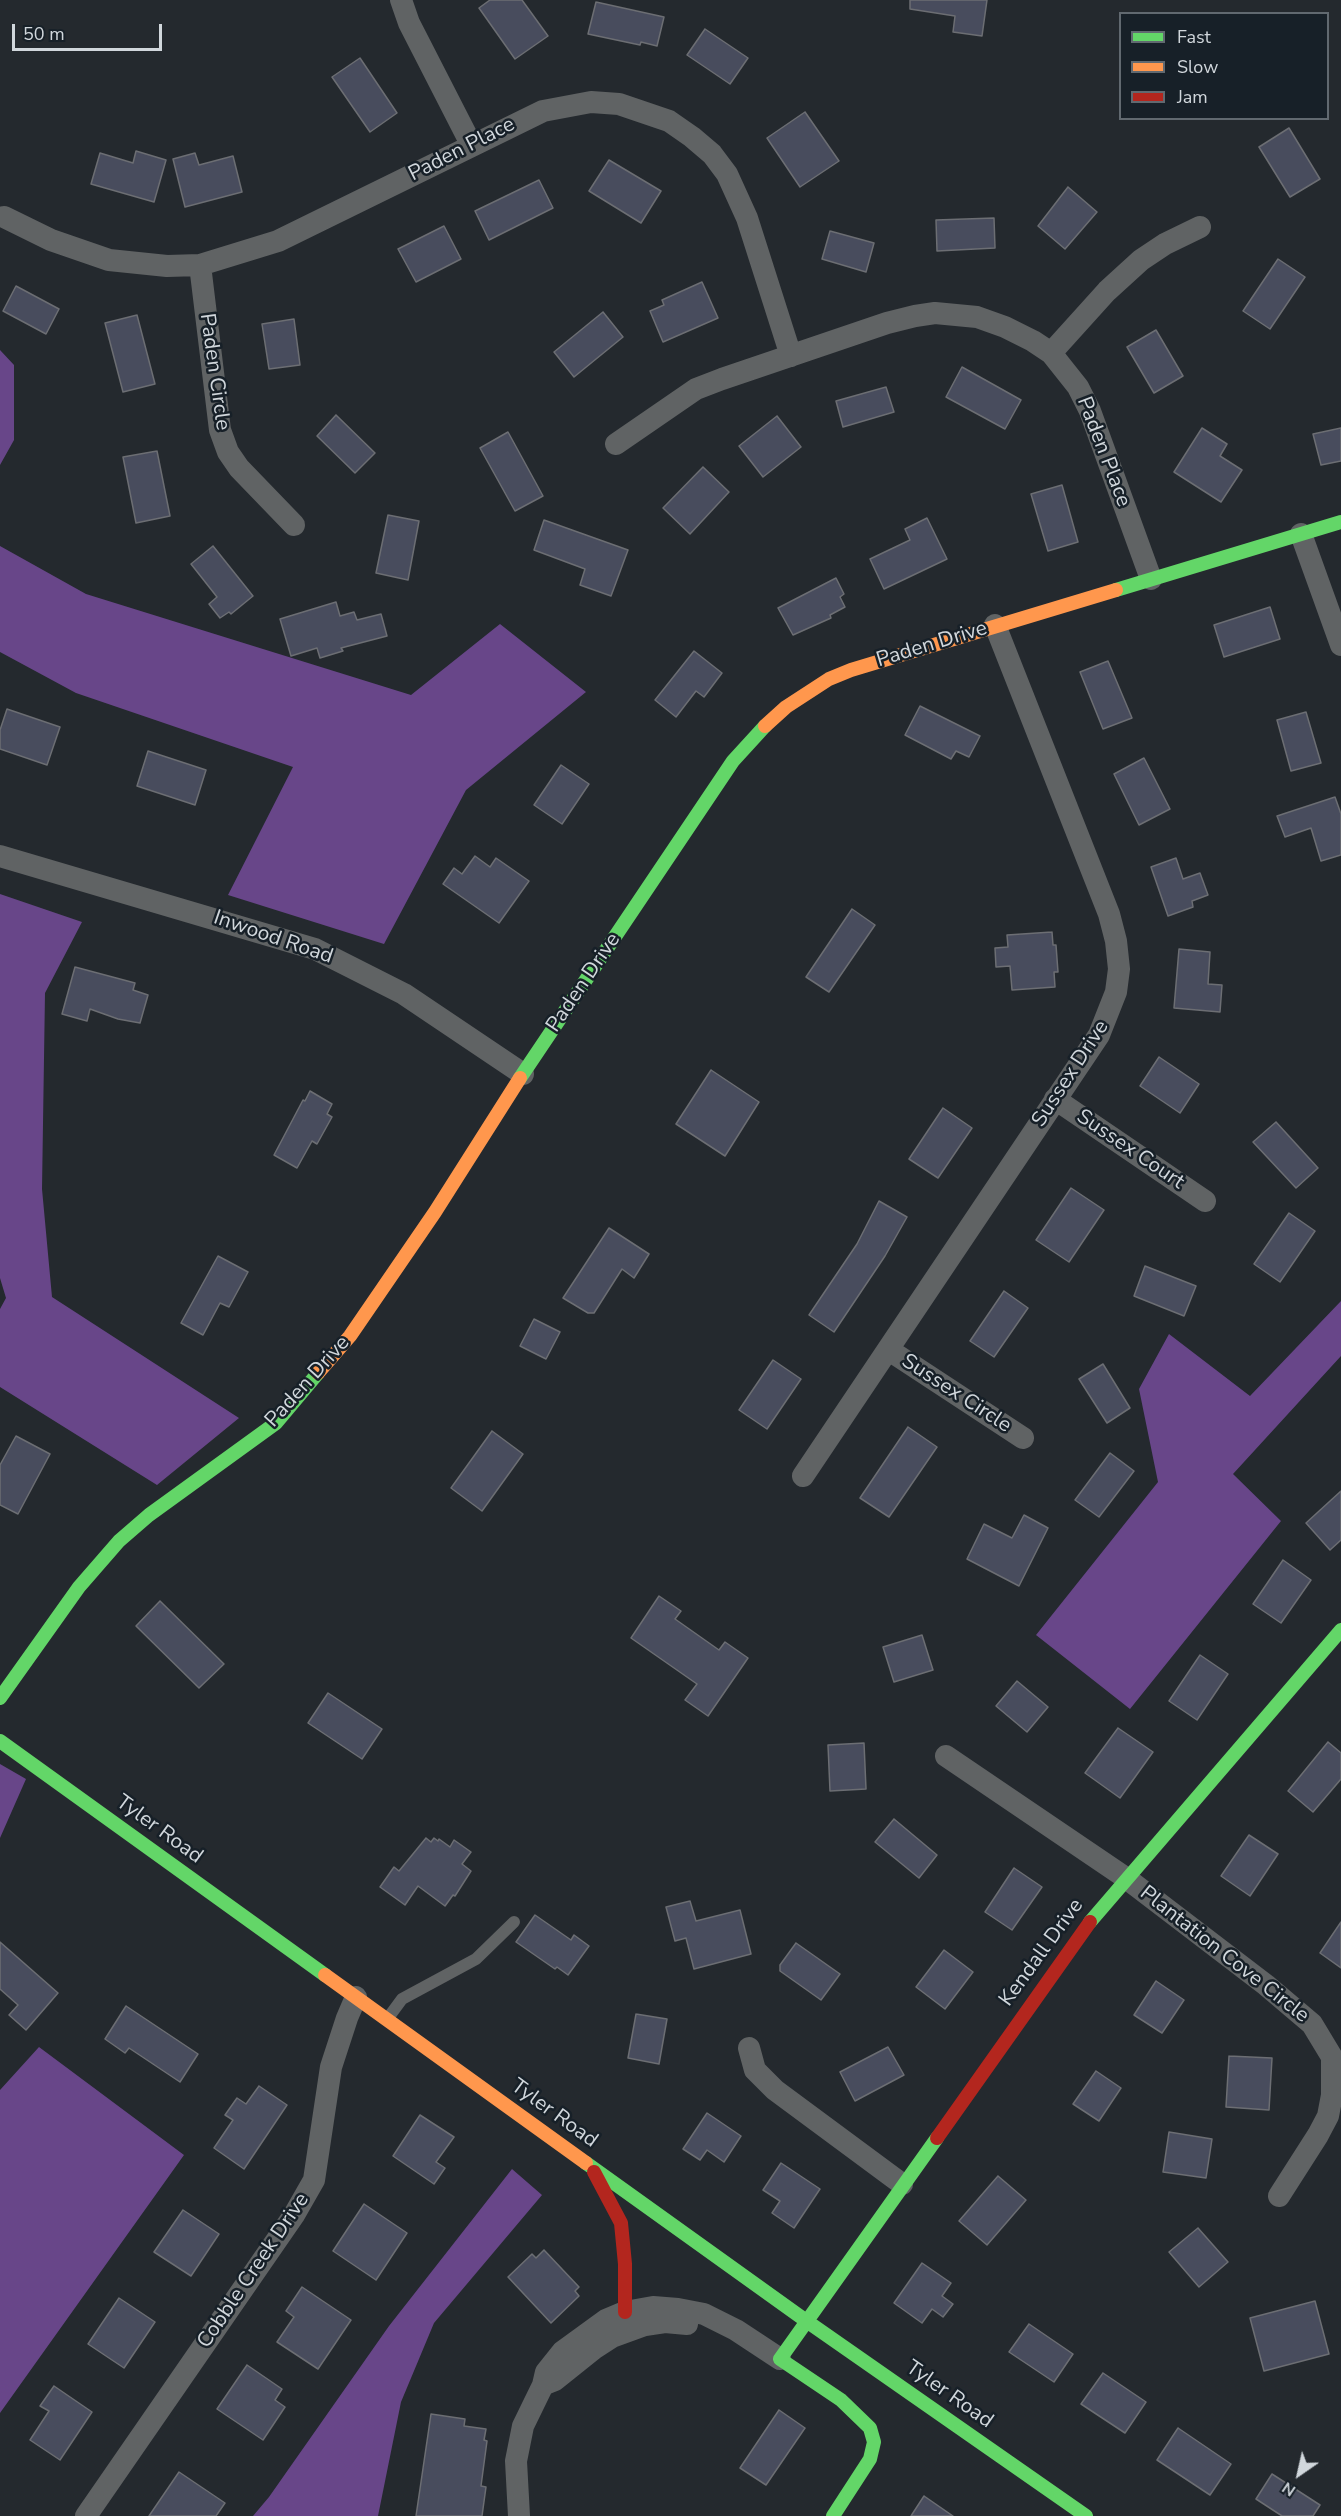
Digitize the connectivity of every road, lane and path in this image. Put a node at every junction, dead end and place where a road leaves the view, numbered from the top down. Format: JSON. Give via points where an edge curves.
{"nodes":[{"id":1,"x":401,"y":0,"type":"edge"},
{"id":2,"x":472,"y":146,"type":"junction"},
{"id":3,"x":4,"y":217,"type":"dead end"},
{"id":4,"x":1200,"y":227,"type":"dead end"},
{"id":5,"x":200,"y":266,"type":"junction"},
{"id":6,"x":1051,"y":353,"type":"junction"},
{"id":7,"x":791,"y":356,"type":"junction"},
{"id":8,"x":616,"y":444,"type":"dead end"},
{"id":9,"x":1341,"y":522,"type":"edge"},
{"id":10,"x":294,"y":525,"type":"dead end"},
{"id":11,"x":1301,"y":534,"type":"junction"},
{"id":12,"x":1151,"y":579,"type":"junction"},
{"id":13,"x":995,"y":625,"type":"junction"},
{"id":14,"x":1341,"y":645,"type":"edge"},
{"id":15,"x":0,"y":856,"type":"edge"},
{"id":16,"x":523,"y":1074,"type":"junction"},
{"id":17,"x":1055,"y":1099,"type":"junction"},
{"id":18,"x":1205,"y":1201,"type":"dead end"},
{"id":19,"x":889,"y":1350,"type":"junction"},
{"id":20,"x":1023,"y":1438,"type":"dead end"},
{"id":21,"x":803,"y":1476,"type":"dead end"},
{"id":22,"x":1341,"y":1630,"type":"edge"},
{"id":23,"x":0,"y":1698,"type":"edge"},
{"id":24,"x":0,"y":1741,"type":"edge"},
{"id":25,"x":946,"y":1756,"type":"dead end"},
{"id":26,"x":1126,"y":1878,"type":"junction"},
{"id":27,"x":514,"y":1922,"type":"dead end"},
{"id":28,"x":356,"y":1997,"type":"junction"},
{"id":29,"x":387,"y":2019,"type":"junction"},
{"id":30,"x":749,"y":2048,"type":"dead end"},
{"id":31,"x":590,"y":2166,"type":"junction"},
{"id":32,"x":902,"y":2184,"type":"junction"},
{"id":33,"x":1279,"y":2196,"type":"dead end"},
{"id":34,"x":625,"y":2312,"type":"junction"},
{"id":35,"x":805,"y":2320,"type":"junction"},
{"id":36,"x":736,"y":2330,"type":"junction"},
{"id":37,"x":780,"y":2359,"type":"junction"},
{"id":38,"x":543,"y":2385,"type":"junction"},
{"id":39,"x":86,"y":2516,"type":"edge"},
{"id":40,"x":519,"y":2516,"type":"edge"},
{"id":41,"x":833,"y":2516,"type":"edge"},
{"id":42,"x":1086,"y":2516,"type":"edge"}],
"edges":[{"from":1,"to":2,"type":"street"},
{"from":2,"to":5,"type":"street","name":"Paden Place","via":[[278,241]]},
{"from":2,"to":7,"type":"street","name":"Paden Place","via":[[543,111],[591,102],[619,104],[669,121],[712,154],[737,192]]},
{"from":3,"to":5,"type":"street","name":"Paden Place","via":[[61,244],[109,260],[167,267]]},
{"from":4,"to":6,"type":"street","via":[[1141,260]]},
{"from":5,"to":10,"type":"street","name":"Paden Circle","via":[[219,430],[239,468]]},
{"from":6,"to":7,"type":"street","name":"Paden Place","via":[[1005,327],[976,317],[935,314],[887,323]]},
{"from":6,"to":12,"type":"street","name":"Paden Place","via":[[1090,411]]},
{"from":7,"to":8,"type":"street","name":"Paden Place","via":[[696,389]]},
{"from":9,"to":11,"type":"street","name":"Paden Drive"},
{"from":11,"to":12,"type":"street","name":"Paden Drive"},
{"from":11,"to":14,"type":"street"},
{"from":12,"to":13,"type":"street","name":"Paden Drive"},
{"from":13,"to":16,"type":"street","name":"Paden Drive","via":[[829,679],[762,728],[733,761]]},
{"from":13,"to":17,"type":"street","name":"Sussex Drive","via":[[1109,914],[1116,941],[1119,969],[1109,1014]]},
{"from":15,"to":16,"type":"street","name":"Inwood Road","via":[[315,949],[404,994]]},
{"from":16,"to":23,"type":"street","name":"Paden Drive","via":[[435,1212],[322,1370],[276,1424],[119,1541],[79,1587]]},
{"from":17,"to":18,"type":"street","name":"Sussex Court"},
{"from":17,"to":19,"type":"street","name":"Sussex Drive"},
{"from":19,"to":20,"type":"street","name":"Sussex Circle"},
{"from":19,"to":21,"type":"street","name":"Sussex Drive"},
{"from":22,"to":26,"type":"street","name":"Kendall Drive"},
{"from":24,"to":28,"type":"street","name":"Tyler Road"},
{"from":25,"to":26,"type":"street","name":"Plantation Cove Circle"},
{"from":26,"to":32,"type":"street","name":"Kendall Drive","via":[[1098,1910]]},
{"from":26,"to":33,"type":"street","name":"Plantation Cove Circle","via":[[1312,2024],[1332,2057],[1328,2116]]},
{"from":27,"to":29,"type":"lane","via":[[476,1959],[402,1999]]},
{"from":28,"to":29,"type":"street","name":"Tyler Road"},
{"from":28,"to":39,"type":"street","name":"Cobble Creek Drive","via":[[331,2067],[314,2180],[294,2215]]},
{"from":29,"to":31,"type":"street","name":"Tyler Road"},
{"from":30,"to":32,"type":"street","via":[[755,2070],[775,2090]]},
{"from":31,"to":34,"type":"street","via":[[621,2223]]},
{"from":31,"to":35,"type":"street","name":"Tyler Road"},
{"from":32,"to":35,"type":"street","name":"Kendall Drive"},
{"from":34,"to":36,"type":"street","via":[[652,2307],[678,2309],[704,2314]]},
{"from":34,"to":38,"type":"street","via":[[606,2320],[562,2352],[546,2372]]},
{"from":35,"to":37,"type":"street","name":"Kendall Drive"},
{"from":35,"to":42,"type":"street","name":"Tyler Road"},
{"from":36,"to":37,"type":"street"},
{"from":36,"to":38,"type":"street","via":[[665,2322],[645,2325],[612,2337]]},
{"from":37,"to":41,"type":"street","via":[[841,2400],[870,2428],[874,2442],[870,2459]]},
{"from":38,"to":40,"type":"street","via":[[523,2426],[516,2461]]}]}
